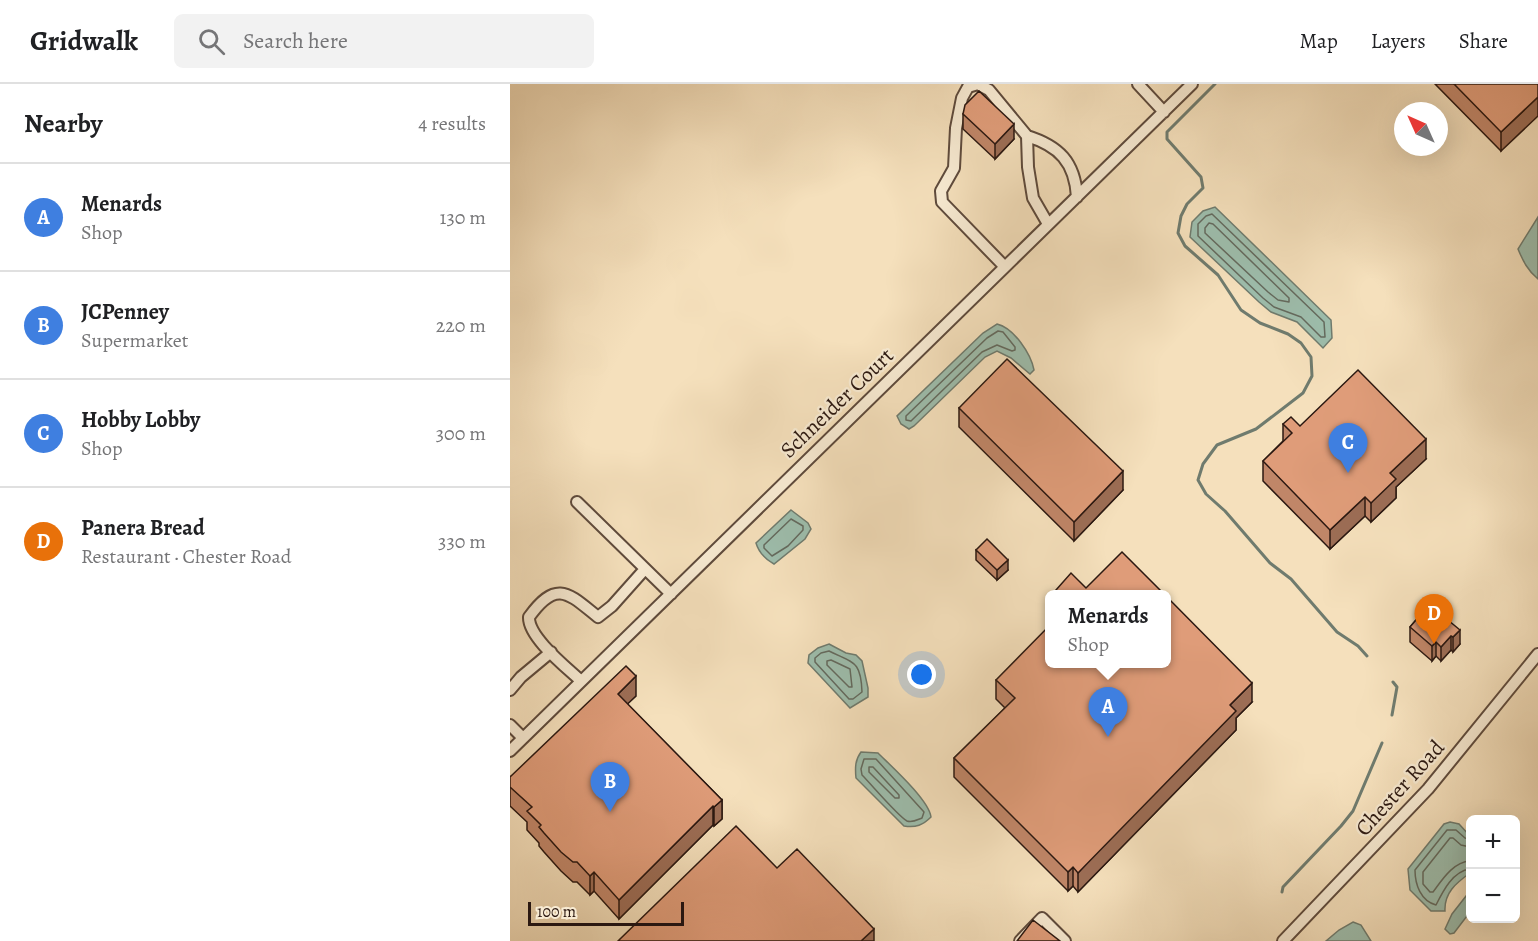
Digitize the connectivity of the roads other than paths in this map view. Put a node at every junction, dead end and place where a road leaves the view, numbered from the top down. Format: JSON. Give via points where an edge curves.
{"nodes":[{"id":1,"x":978,"y":84,"type":"edge"},
{"id":2,"x":1138,"y":84,"type":"edge"},
{"id":3,"x":1192,"y":84,"type":"edge"},
{"id":4,"x":1164,"y":112,"type":"junction"},
{"id":5,"x":1027,"y":136,"type":"junction"},
{"id":6,"x":1077,"y":196,"type":"junction"},
{"id":7,"x":1048,"y":225,"type":"junction"},
{"id":8,"x":1005,"y":267,"type":"junction"},
{"id":9,"x":577,"y":502,"type":"dead end"},
{"id":10,"x":645,"y":569,"type":"junction"},
{"id":11,"x":671,"y":594,"type":"junction"},
{"id":12,"x":551,"y":652,"type":"junction"},
{"id":13,"x":1538,"y":654,"type":"edge"},
{"id":14,"x":581,"y":681,"type":"junction"},
{"id":15,"x":510,"y":690,"type":"edge"},
{"id":16,"x":510,"y":725,"type":"edge"},
{"id":17,"x":523,"y":738,"type":"junction"},
{"id":18,"x":510,"y":750,"type":"edge"},
{"id":19,"x":1020,"y":941,"type":"edge"},
{"id":20,"x":1065,"y":941,"type":"edge"},
{"id":21,"x":1283,"y":941,"type":"edge"}],
"edges":[{"from":1,"to":5,"type":"street","via":[[989,90]]},
{"from":1,"to":8,"type":"street","via":[[968,87],[962,98],[954,168],[941,191],[942,202]]},
{"from":2,"to":4,"type":"street"},
{"from":3,"to":4,"type":"street","name":"Schneider Court"},
{"from":4,"to":6,"type":"street","name":"Schneider Court"},
{"from":5,"to":6,"type":"street","via":[[1055,148],[1064,157],[1073,172]]},
{"from":5,"to":7,"type":"street","via":[[1033,198]]},
{"from":6,"to":7,"type":"street","name":"Schneider Court"},
{"from":7,"to":8,"type":"street","name":"Schneider Court"},
{"from":8,"to":11,"type":"street","name":"Schneider Court"},
{"from":9,"to":10,"type":"street"},
{"from":10,"to":11,"type":"street"},
{"from":10,"to":12,"type":"street","via":[[598,617],[569,594],[549,596],[541,603],[529,617],[529,623]]},
{"from":11,"to":14,"type":"street","name":"Schneider Court"},
{"from":12,"to":14,"type":"street"},
{"from":12,"to":15,"type":"street"},
{"from":13,"to":21,"type":"street","name":"Chester Road","via":[[1428,789]]},
{"from":14,"to":17,"type":"street","name":"Schneider Court"},
{"from":16,"to":17,"type":"street"},
{"from":17,"to":18,"type":"street","name":"Schneider Court"},
{"from":19,"to":20,"type":"street","via":[[1042,918]]}]}
